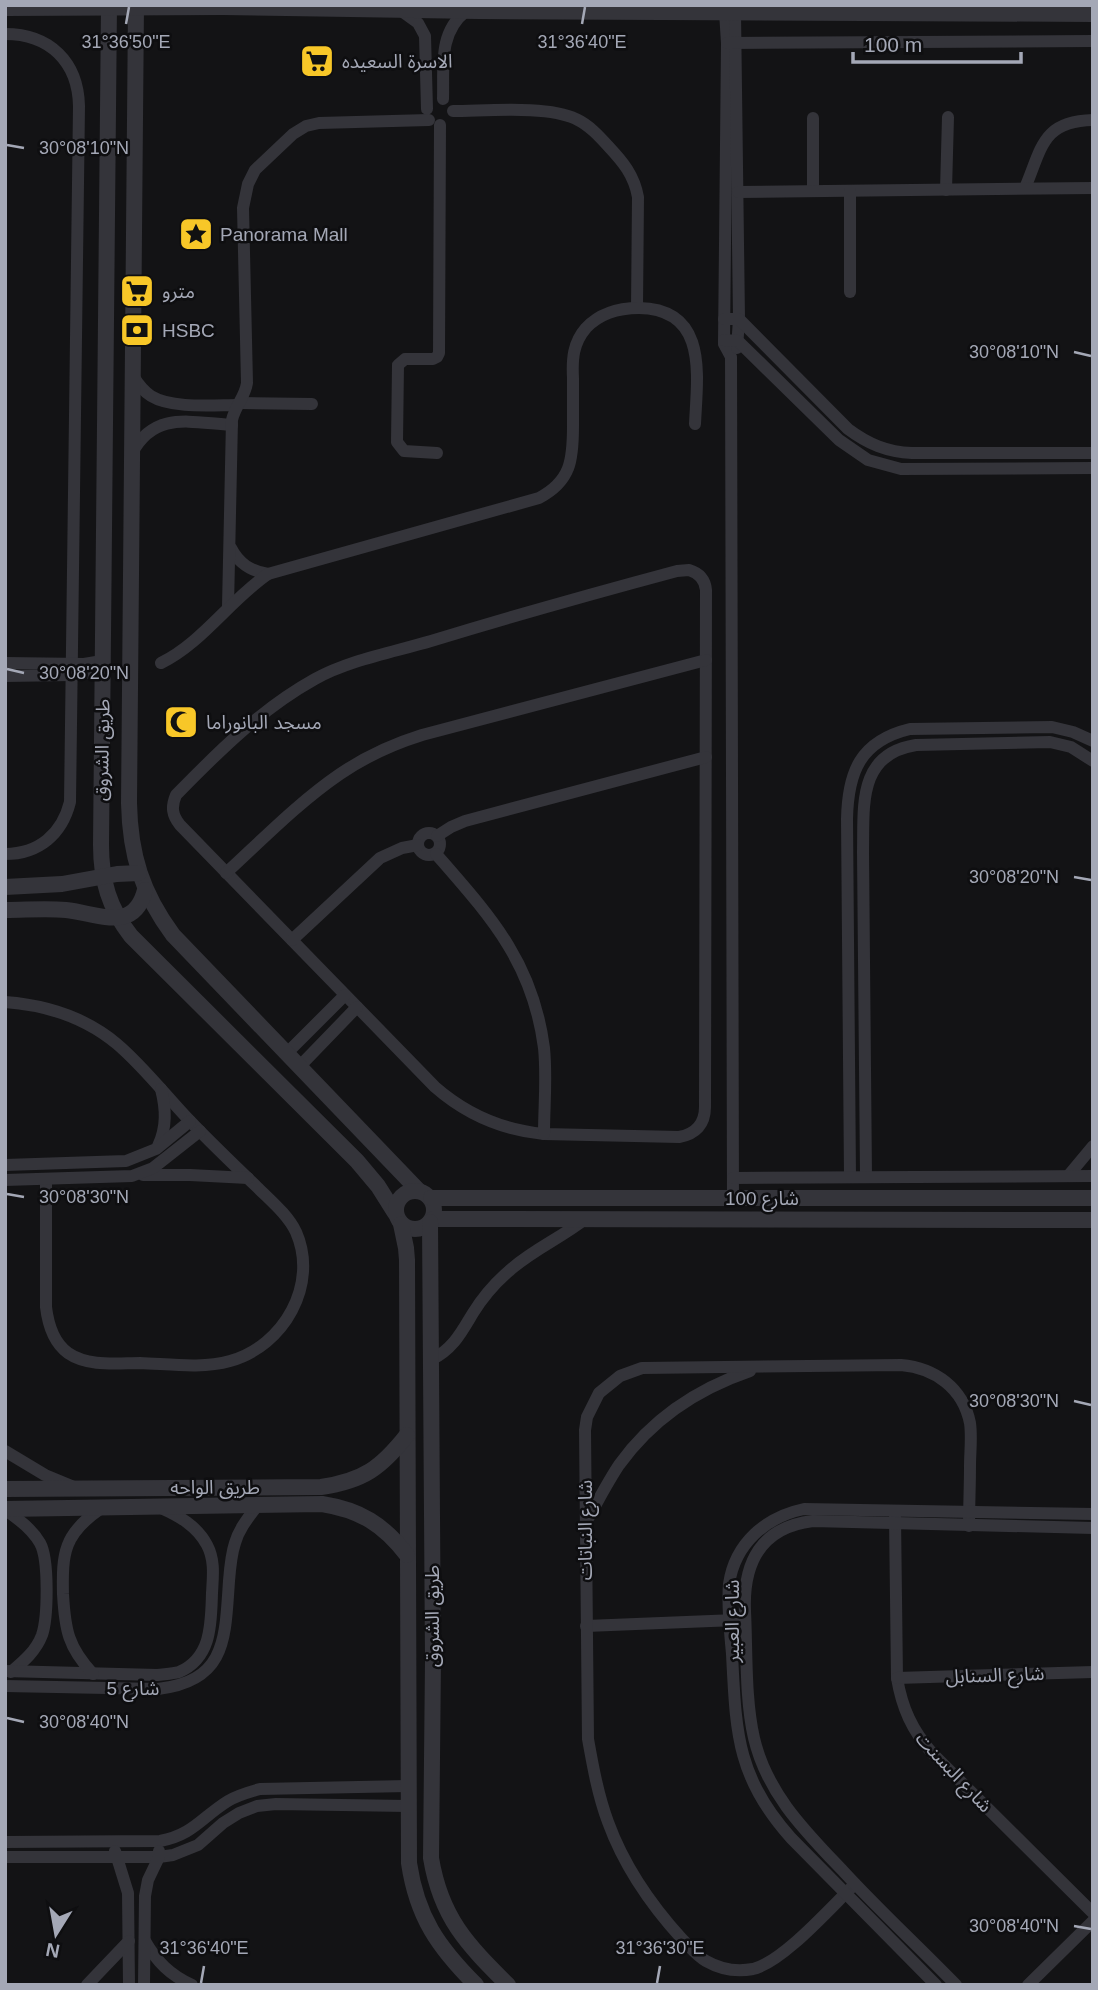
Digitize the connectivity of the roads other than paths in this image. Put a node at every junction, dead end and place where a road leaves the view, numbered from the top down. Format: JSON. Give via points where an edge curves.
{"nodes":[{"id":1,"x":109,"y":6,"type":"edge"},
{"id":2,"x":136,"y":6,"type":"edge"},
{"id":3,"x":350,"y":7,"type":"edge"},
{"id":4,"x":5,"y":8,"type":"edge"},
{"id":5,"x":704,"y":8,"type":"edge"},
{"id":6,"x":474,"y":9,"type":"edge"},
{"id":7,"x":400,"y":10,"type":"junction"},
{"id":8,"x":732,"y":10,"type":"edge"},
{"id":9,"x":1093,"y":14,"type":"edge"},
{"id":10,"x":5,"y":34,"type":"edge"},
{"id":11,"x":1093,"y":41,"type":"edge"},
{"id":12,"x":732,"y":43,"type":"junction"},
{"id":13,"x":443,"y":99,"type":"junction"},
{"id":14,"x":453,"y":111,"type":"junction"},
{"id":15,"x":813,"y":117,"type":"dead end"},
{"id":16,"x":948,"y":117,"type":"dead end"},
{"id":17,"x":432,"y":118,"type":"junction"},
{"id":18,"x":1093,"y":120,"type":"edge"},
{"id":19,"x":1025,"y":188,"type":"junction"},
{"id":20,"x":1093,"y":188,"type":"edge"},
{"id":21,"x":946,"y":190,"type":"junction"},
{"id":22,"x":813,"y":191,"type":"junction"},
{"id":23,"x":850,"y":191,"type":"junction"},
{"id":24,"x":738,"y":192,"type":"junction"},
{"id":25,"x":850,"y":292,"type":"dead end"},
{"id":26,"x":637,"y":308,"type":"junction"},
{"id":27,"x":724,"y":318,"type":"junction"},
{"id":28,"x":739,"y":319,"type":"junction"},
{"id":29,"x":724,"y":340,"type":"junction"},
{"id":30,"x":738,"y":341,"type":"junction"},
{"id":31,"x":731,"y":356,"type":"junction"},
{"id":32,"x":133,"y":376,"type":"junction"},
{"id":33,"x":239,"y":404,"type":"junction"},
{"id":34,"x":312,"y":404,"type":"dead end"},
{"id":35,"x":695,"y":424,"type":"dead end"},
{"id":36,"x":232,"y":425,"type":"junction"},
{"id":37,"x":132,"y":453,"type":"junction"},
{"id":38,"x":437,"y":453,"type":"dead end"},
{"id":39,"x":1087,"y":453,"type":"edge"},
{"id":40,"x":1087,"y":468,"type":"edge"},
{"id":41,"x":231,"y":548,"type":"junction"},
{"id":42,"x":268,"y":574,"type":"junction"},
{"id":43,"x":228,"y":607,"type":"junction"},
{"id":44,"x":706,"y":660,"type":"junction"},
{"id":45,"x":5,"y":663,"type":"edge"},
{"id":46,"x":162,"y":663,"type":"dead end"},
{"id":47,"x":130,"y":667,"type":"junction"},
{"id":48,"x":102,"y":668,"type":"junction"},
{"id":49,"x":72,"y":669,"type":"junction"},
{"id":50,"x":5,"y":676,"type":"edge"},
{"id":51,"x":1093,"y":741,"type":"edge"},
{"id":52,"x":706,"y":757,"type":"junction"},
{"id":53,"x":1093,"y":761,"type":"edge"},
{"id":54,"x":438,"y":836,"type":"junction"},
{"id":55,"x":418,"y":845,"type":"junction"},
{"id":56,"x":5,"y":854,"type":"edge"},
{"id":57,"x":436,"y":854,"type":"junction"},
{"id":58,"x":139,"y":873,"type":"junction"},
{"id":59,"x":226,"y":873,"type":"junction"},
{"id":60,"x":103,"y":877,"type":"junction"},
{"id":61,"x":6,"y":887,"type":"edge"},
{"id":62,"x":145,"y":890,"type":"junction"},
{"id":63,"x":7,"y":910,"type":"edge"},
{"id":64,"x":118,"y":918,"type":"junction"},
{"id":65,"x":292,"y":940,"type":"junction"},
{"id":66,"x":849,"y":984,"type":"junction"},
{"id":67,"x":864,"y":984,"type":"junction"},
{"id":68,"x":345,"y":995,"type":"junction"},
{"id":69,"x":5,"y":1002,"type":"edge"},
{"id":70,"x":357,"y":1007,"type":"junction"},
{"id":71,"x":287,"y":1053,"type":"junction"},
{"id":72,"x":300,"y":1066,"type":"junction"},
{"id":73,"x":161,"y":1089,"type":"junction"},
{"id":74,"x":190,"y":1121,"type":"junction"},
{"id":75,"x":200,"y":1131,"type":"junction"},
{"id":76,"x":544,"y":1135,"type":"junction"},
{"id":77,"x":1093,"y":1146,"type":"edge"},
{"id":78,"x":156,"y":1149,"type":"junction"},
{"id":79,"x":5,"y":1165,"type":"edge"},
{"id":80,"x":132,"y":1175,"type":"junction"},
{"id":81,"x":1092,"y":1175,"type":"edge"},
{"id":82,"x":1068,"y":1176,"type":"junction"},
{"id":83,"x":850,"y":1177,"type":"junction"},
{"id":84,"x":866,"y":1177,"type":"junction"},
{"id":85,"x":248,"y":1178,"type":"junction"},
{"id":86,"x":733,"y":1178,"type":"junction"},
{"id":87,"x":46,"y":1179,"type":"junction"},
{"id":88,"x":5,"y":1180,"type":"edge"},
{"id":89,"x":425,"y":1194,"type":"junction"},
{"id":90,"x":733,"y":1198,"type":"junction"},
{"id":91,"x":1093,"y":1199,"type":"edge"},
{"id":92,"x":398,"y":1219,"type":"junction"},
{"id":93,"x":585,"y":1219,"type":"junction"},
{"id":94,"x":1093,"y":1220,"type":"edge"},
{"id":95,"x":431,"y":1221,"type":"junction"},
{"id":96,"x":431,"y":1360,"type":"junction"},
{"id":97,"x":761,"y":1368,"type":"junction"},
{"id":98,"x":407,"y":1435,"type":"junction"},
{"id":99,"x":5,"y":1451,"type":"edge"},
{"id":100,"x":302,"y":1486,"type":"junction"},
{"id":101,"x":119,"y":1488,"type":"junction"},
{"id":102,"x":5,"y":1489,"type":"edge"},
{"id":103,"x":77,"y":1489,"type":"junction"},
{"id":104,"x":303,"y":1504,"type":"junction"},
{"id":105,"x":257,"y":1507,"type":"junction"},
{"id":106,"x":119,"y":1508,"type":"junction"},
{"id":107,"x":161,"y":1508,"type":"junction"},
{"id":108,"x":100,"y":1509,"type":"junction"},
{"id":109,"x":5,"y":1510,"type":"edge"},
{"id":110,"x":969,"y":1512,"type":"junction"},
{"id":111,"x":1093,"y":1514,"type":"edge"},
{"id":112,"x":895,"y":1517,"type":"junction"},
{"id":113,"x":585,"y":1524,"type":"junction"},
{"id":114,"x":969,"y":1526,"type":"junction"},
{"id":115,"x":1093,"y":1528,"type":"edge"},
{"id":116,"x":407,"y":1555,"type":"junction"},
{"id":117,"x":213,"y":1560,"type":"junction"},
{"id":118,"x":231,"y":1560,"type":"junction"},
{"id":119,"x":746,"y":1619,"type":"junction"},
{"id":120,"x":730,"y":1620,"type":"junction"},
{"id":121,"x":586,"y":1626,"type":"junction"},
{"id":122,"x":8,"y":1672,"type":"edge"},
{"id":123,"x":1093,"y":1672,"type":"edge"},
{"id":124,"x":93,"y":1674,"type":"junction"},
{"id":125,"x":109,"y":1674,"type":"junction"},
{"id":126,"x":897,"y":1678,"type":"junction"},
{"id":127,"x":5,"y":1686,"type":"edge"},
{"id":128,"x":108,"y":1688,"type":"junction"},
{"id":129,"x":408,"y":1786,"type":"junction"},
{"id":130,"x":408,"y":1806,"type":"junction"},
{"id":131,"x":160,"y":1841,"type":"junction"},
{"id":132,"x":5,"y":1842,"type":"edge"},
{"id":133,"x":114,"y":1842,"type":"junction"},
{"id":134,"x":115,"y":1856,"type":"junction"},
{"id":135,"x":5,"y":1857,"type":"edge"},
{"id":136,"x":159,"y":1857,"type":"junction"},
{"id":137,"x":850,"y":1889,"type":"junction"},
{"id":138,"x":1093,"y":1913,"type":"edge"},
{"id":139,"x":1093,"y":1922,"type":"edge"},
{"id":140,"x":128,"y":1941,"type":"junction"},
{"id":141,"x":144,"y":1941,"type":"junction"},
{"id":142,"x":88,"y":1985,"type":"edge"},
{"id":143,"x":129,"y":1985,"type":"edge"},
{"id":144,"x":144,"y":1985,"type":"edge"},
{"id":145,"x":192,"y":1985,"type":"edge"},
{"id":146,"x":476,"y":1985,"type":"edge"},
{"id":147,"x":508,"y":1985,"type":"edge"},
{"id":148,"x":936,"y":1985,"type":"edge"},
{"id":149,"x":956,"y":1985,"type":"edge"},
{"id":150,"x":1028,"y":1985,"type":"edge"}],
"edges":[{"from":1,"to":2,"type":"street"},
{"from":1,"to":4,"type":"street"},
{"from":1,"to":48,"type":"street","name":"طريق الشروق"},
{"from":2,"to":3,"type":"street"},
{"from":2,"to":32,"type":"street","name":"طريق الشروق"},
{"from":3,"to":7,"type":"street"},
{"from":5,"to":6,"type":"street"},
{"from":5,"to":8,"type":"street"},
{"from":6,"to":7,"type":"street"},
{"from":6,"to":13,"type":"street","via":[[454,22],[447,36]]},
{"from":7,"to":17,"type":"street","via":[[418,23],[425,36]]},
{"from":8,"to":9,"type":"street"},
{"from":8,"to":12,"type":"street"},
{"from":10,"to":49,"type":"street","via":[[30,36],[53,48],[71,68],[79,93]]},
{"from":11,"to":12,"type":"street"},
{"from":12,"to":24,"type":"street"},
{"from":12,"to":27,"type":"street"},
{"from":13,"to":14,"type":"street"},
{"from":13,"to":17,"type":"street","via":[[435,100]]},
{"from":14,"to":17,"type":"street","via":[[451,119]]},
{"from":14,"to":26,"type":"street","via":[[565,114],[593,130],[625,164],[638,197]]},
{"from":15,"to":22,"type":"street"},
{"from":16,"to":21,"type":"street"},
{"from":17,"to":33,"type":"street","via":[[312,124],[293,134],[256,170],[243,208],[247,383]]},
{"from":17,"to":38,"type":"street","via":[[439,353],[433,359],[400,362],[398,446],[408,452]]},
{"from":18,"to":19,"type":"street","via":[[1069,121],[1054,130]]},
{"from":19,"to":20,"type":"street"},
{"from":19,"to":21,"type":"street"},
{"from":21,"to":23,"type":"street"},
{"from":22,"to":23,"type":"street"},
{"from":22,"to":24,"type":"street"},
{"from":23,"to":25,"type":"street"},
{"from":24,"to":28,"type":"street"},
{"from":26,"to":35,"type":"street","via":[[666,314],[693,342],[697,361]]},
{"from":26,"to":42,"type":"street","via":[[601,316],[576,344],[573,452],[568,471],[548,493]]},
{"from":27,"to":28,"type":"street"},
{"from":27,"to":29,"type":"street"},
{"from":28,"to":30,"type":"street"},
{"from":28,"to":39,"type":"street","via":[[848,429],[873,445],[912,453]]},
{"from":29,"to":30,"type":"street"},
{"from":29,"to":31,"type":"street"},
{"from":30,"to":31,"type":"street"},
{"from":30,"to":40,"type":"street","via":[[839,440],[879,464],[913,470]]},
{"from":31,"to":86,"type":"street"},
{"from":32,"to":33,"type":"street","via":[[144,391],[168,403]]},
{"from":32,"to":37,"type":"street","name":"طريق الشروق"},
{"from":33,"to":34,"type":"street"},
{"from":33,"to":36,"type":"street"},
{"from":36,"to":37,"type":"street","via":[[164,423],[148,431]]},
{"from":36,"to":41,"type":"street"},
{"from":37,"to":47,"type":"street","name":"طريق الشروق"},
{"from":39,"to":40,"type":"street"},
{"from":41,"to":42,"type":"street","via":[[246,566]]},
{"from":41,"to":43,"type":"street"},
{"from":42,"to":43,"type":"street"},
{"from":43,"to":46,"type":"street","via":[[183,650]]},
{"from":44,"to":52,"type":"street"},
{"from":44,"to":59,"type":"street","via":[[387,748],[319,789]]},
{"from":44,"to":59,"type":"street","via":[[705,584],[695,572],[683,570],[335,670],[304,685],[251,724],[176,795],[172,808],[176,820]]},
{"from":45,"to":49,"type":"street"},
{"from":47,"to":48,"type":"street"},
{"from":47,"to":58,"type":"street","name":"طريق الشروق","via":[[130,825]]},
{"from":48,"to":49,"type":"street","via":[[84,664]]},
{"from":48,"to":60,"type":"street","name":"طريق الشروق"},
{"from":49,"to":50,"type":"street"},
{"from":49,"to":56,"type":"street","via":[[67,812],[58,830],[42,844]]},
{"from":51,"to":66,"type":"street","via":[[1052,727],[919,728],[891,735],[868,752],[852,776],[848,795]]},
{"from":52,"to":54,"type":"street","via":[[465,821]]},
{"from":52,"to":76,"type":"street","via":[[704,1121],[694,1132],[678,1137]]},
{"from":53,"to":67,"type":"street","via":[[1071,747],[1040,742],[916,745],[900,748],[880,762],[870,776],[864,800]]},
{"from":54,"to":55,"type":"street","via":[[424,835]]},
{"from":54,"to":57,"type":"street","via":[[441,846]]},
{"from":55,"to":57,"type":"street","via":[[426,855]]},
{"from":55,"to":65,"type":"street","via":[[380,858]]},
{"from":57,"to":76,"type":"street","via":[[503,934],[530,990],[544,1050]]},
{"from":58,"to":60,"type":"street"},
{"from":58,"to":62,"type":"street","name":"طريق الشروق"},
{"from":59,"to":65,"type":"street"},
{"from":60,"to":61,"type":"street"},
{"from":60,"to":64,"type":"street","name":"طريق الشروق"},
{"from":61,"to":63,"type":"street"},
{"from":62,"to":64,"type":"street","via":[[136,908]]},
{"from":62,"to":71,"type":"street","name":"طريق الشروق","via":[[173,935]]},
{"from":63,"to":64,"type":"street","via":[[65,910]]},
{"from":64,"to":92,"type":"street","name":"طريق الشروق","via":[[357,1161]]},
{"from":65,"to":68,"type":"street"},
{"from":66,"to":67,"type":"street"},
{"from":66,"to":83,"type":"street"},
{"from":67,"to":84,"type":"street"},
{"from":68,"to":70,"type":"street"},
{"from":68,"to":71,"type":"street"},
{"from":69,"to":73,"type":"street","via":[[58,1011],[89,1025],[117,1044]]},
{"from":70,"to":72,"type":"street"},
{"from":70,"to":76,"type":"street","via":[[457,1105],[499,1126]]},
{"from":71,"to":72,"type":"street","name":"طريق الشروق"},
{"from":72,"to":89,"type":"street","name":"طريق الشروق"},
{"from":73,"to":74,"type":"street"},
{"from":73,"to":78,"type":"street","via":[[165,1120]]},
{"from":74,"to":75,"type":"street"},
{"from":74,"to":78,"type":"street"},
{"from":75,"to":80,"type":"street","via":[[153,1168]]},
{"from":75,"to":85,"type":"street"},
{"from":77,"to":82,"type":"street"},
{"from":78,"to":79,"type":"street","via":[[126,1161]]},
{"from":80,"to":85,"type":"street"},
{"from":80,"to":87,"type":"street"},
{"from":81,"to":82,"type":"street"},
{"from":82,"to":84,"type":"street"},
{"from":83,"to":84,"type":"street"},
{"from":83,"to":86,"type":"street"},
{"from":85,"to":87,"type":"street","via":[[294,1229],[302,1249],[300,1292],[290,1316],[264,1344],[230,1361],[205,1365],[84,1360],[68,1353],[56,1340],[46,1307]]},
{"from":86,"to":90,"type":"street"},
{"from":87,"to":88,"type":"street"},
{"from":89,"to":90,"type":"street","name":"شارع 100"},
{"from":89,"to":92,"type":"street","via":[[413,1190],[401,1196]]},
{"from":89,"to":95,"type":"street","via":[[435,1208]]},
{"from":90,"to":91,"type":"street","name":"شارع 100"},
{"from":92,"to":95,"type":"street","via":[[407,1228],[419,1229]]},
{"from":92,"to":98,"type":"street","name":"طريق الشروق","via":[[407,1260]]},
{"from":93,"to":94,"type":"street","name":"شارع 100"},
{"from":93,"to":95,"type":"street","name":"شارع 100"},
{"from":93,"to":96,"type":"street","via":[[509,1270],[475,1310],[456,1342]]},
{"from":95,"to":96,"type":"street","name":"طريق الشروق"},
{"from":96,"to":147,"type":"street","name":"طريق الشروق","via":[[432,1858],[450,1919]]},
{"from":97,"to":110,"type":"street","name":"شارع النباتات","via":[[901,1365],[934,1373],[966,1409],[970,1425]]},
{"from":97,"to":113,"type":"street","via":[[704,1390],[656,1423],[618,1467]]},
{"from":97,"to":113,"type":"street","name":"شارع النباتات","via":[[646,1368],[609,1384],[592,1404],[584,1430]]},
{"from":98,"to":100,"type":"street","name":"طريق الواحه","via":[[389,1457],[366,1474],[339,1484]]},
{"from":98,"to":116,"type":"street","name":"طريق الشروق"},
{"from":99,"to":103,"type":"street"},
{"from":100,"to":101,"type":"street","name":"طريق الواحه"},
{"from":100,"to":104,"type":"street"},
{"from":101,"to":103,"type":"street","name":"طريق الواحه"},
{"from":101,"to":106,"type":"street"},
{"from":102,"to":103,"type":"street","name":"طريق الواحه"},
{"from":104,"to":105,"type":"street","name":"طريق الواحه"},
{"from":104,"to":116,"type":"street","name":"طريق الواحه","via":[[341,1507],[360,1514],[394,1538]]},
{"from":105,"to":107,"type":"street","name":"طريق الواحه"},
{"from":105,"to":118,"type":"street","name":"شارع 5","via":[[240,1531]]},
{"from":106,"to":107,"type":"street","name":"طريق الواحه"},
{"from":106,"to":108,"type":"street","name":"طريق الواحه"},
{"from":107,"to":117,"type":"street","via":[[194,1528]]},
{"from":108,"to":109,"type":"street","name":"طريق الواحه"},
{"from":108,"to":124,"type":"street","via":[[75,1532],[62,1564],[67,1636]]},
{"from":109,"to":122,"type":"street","via":[[31,1530],[46,1563],[43,1633],[24,1661]]},
{"from":110,"to":111,"type":"street","name":"شارع العبير"},
{"from":110,"to":112,"type":"street","name":"شارع العبير"},
{"from":110,"to":114,"type":"street","name":"شارع النباتات"},
{"from":112,"to":114,"type":"street","name":"شارع العبير"},
{"from":112,"to":119,"type":"street","name":"شارع العبير","via":[[813,1521],[780,1531],[762,1546],[750,1566]]},
{"from":112,"to":120,"type":"street","name":"شارع العبير","via":[[804,1509],[764,1525],[744,1545],[732,1571]]},
{"from":112,"to":126,"type":"street","name":"شارع البسنت"},
{"from":113,"to":121,"type":"street","name":"شارع النباتات"},
{"from":114,"to":115,"type":"street","name":"شارع العبير"},
{"from":116,"to":129,"type":"street","name":"طريق الشروق"},
{"from":117,"to":118,"type":"street"},
{"from":117,"to":125,"type":"street","name":"شارع 5","via":[[211,1623],[207,1644],[195,1661],[178,1672]]},
{"from":118,"to":128,"type":"street","name":"شارع 5","via":[[226,1626],[212,1664],[197,1678],[178,1686]]},
{"from":119,"to":120,"type":"street"},
{"from":119,"to":137,"type":"street","name":"شارع العبير","via":[[750,1718],[760,1759],[778,1797]]},
{"from":120,"to":121,"type":"street"},
{"from":120,"to":137,"type":"street","name":"شارع العبير","via":[[736,1720],[749,1775],[779,1824]]},
{"from":121,"to":137,"type":"street","name":"شارع النباتات","via":[[588,1739],[609,1823],[650,1900],[695,1953],[728,1969],[764,1965],[785,1952]]},
{"from":122,"to":124,"type":"street","name":"شارع 5"},
{"from":123,"to":126,"type":"street","name":"شارع السنابل"},
{"from":124,"to":125,"type":"street","name":"شارع 5"},
{"from":125,"to":128,"type":"street"},
{"from":126,"to":138,"type":"street","name":"شارع البسنت","via":[[907,1719],[918,1737]]},
{"from":127,"to":128,"type":"street","name":"شارع 5"},
{"from":129,"to":130,"type":"street","name":"طريق الشروق"},
{"from":129,"to":131,"type":"street","via":[[260,1789],[229,1800],[183,1835]]},
{"from":130,"to":136,"type":"street","via":[[257,1806],[223,1823],[186,1851]]},
{"from":130,"to":146,"type":"street","name":"طريق الشروق","via":[[409,1863],[418,1906],[439,1944]]},
{"from":131,"to":133,"type":"street"},
{"from":131,"to":136,"type":"street"},
{"from":132,"to":133,"type":"street"},
{"from":133,"to":134,"type":"street"},
{"from":134,"to":135,"type":"street"},
{"from":134,"to":136,"type":"street"},
{"from":134,"to":140,"type":"street","via":[[128,1893]]},
{"from":136,"to":141,"type":"street","via":[[145,1896]]},
{"from":137,"to":148,"type":"street","name":"شارع العبير"},
{"from":137,"to":149,"type":"street","name":"شارع العبير"},
{"from":139,"to":150,"type":"street"},
{"from":140,"to":142,"type":"street"},
{"from":140,"to":143,"type":"street"},
{"from":141,"to":144,"type":"street"},
{"from":141,"to":145,"type":"street","via":[[164,1968]]}]}
